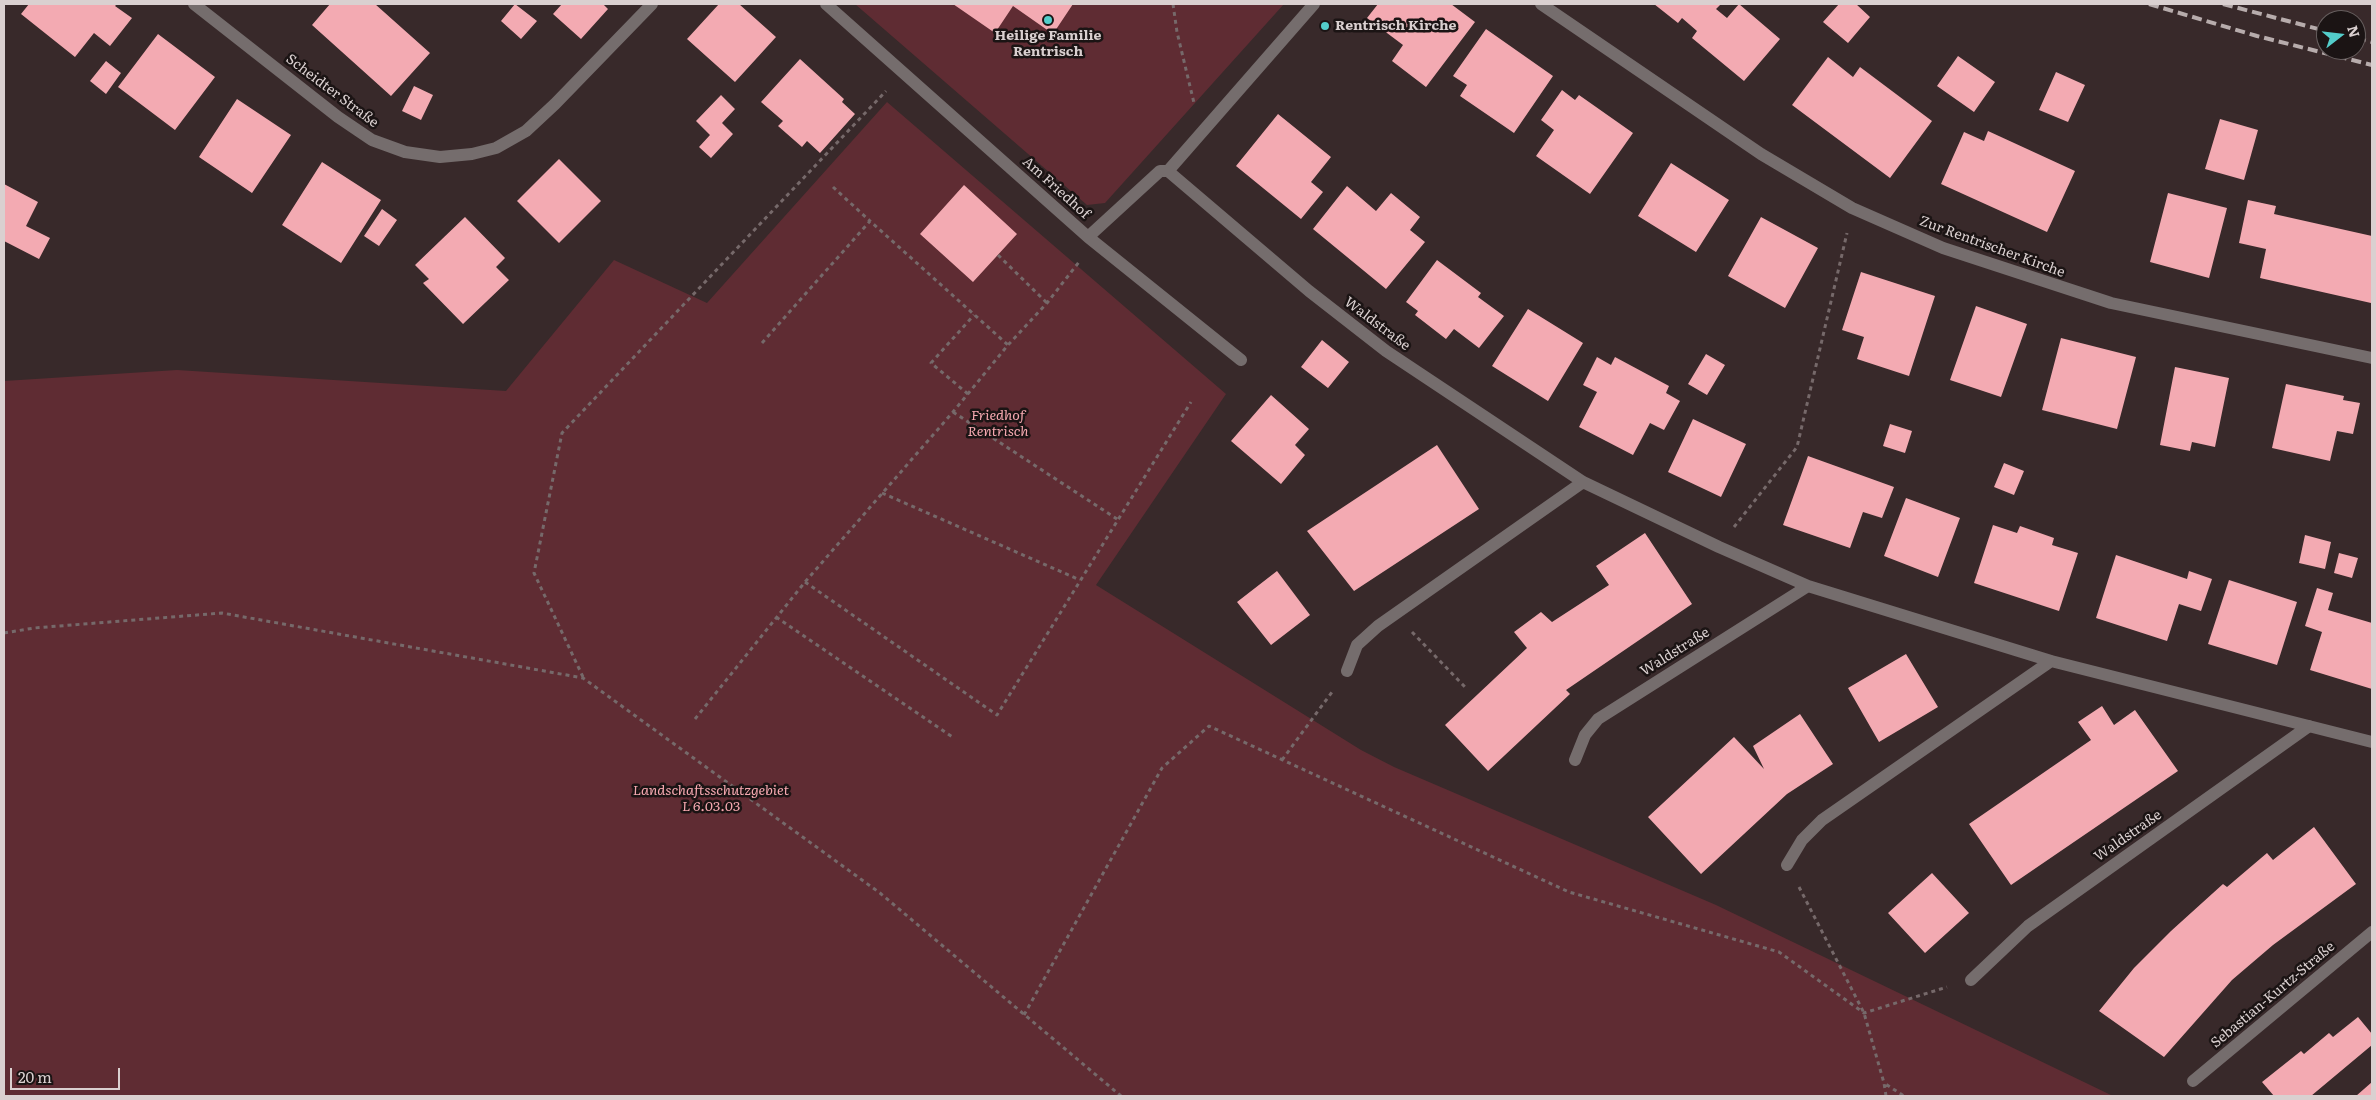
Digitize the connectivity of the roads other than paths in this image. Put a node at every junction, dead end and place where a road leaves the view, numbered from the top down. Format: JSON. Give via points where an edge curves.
{"nodes":[{"id":1,"x":194,"y":4,"type":"edge"},
{"id":2,"x":652,"y":4,"type":"edge"},
{"id":3,"x":826,"y":4,"type":"edge"},
{"id":4,"x":1314,"y":4,"type":"edge"},
{"id":5,"x":1541,"y":4,"type":"edge"},
{"id":6,"x":1168,"y":171,"type":"junction"},
{"id":7,"x":1092,"y":239,"type":"junction"},
{"id":8,"x":2372,"y":358,"type":"edge"},
{"id":9,"x":1241,"y":360,"type":"dead end"},
{"id":10,"x":1583,"y":482,"type":"junction"},
{"id":11,"x":1808,"y":586,"type":"junction"},
{"id":12,"x":2051,"y":661,"type":"junction"},
{"id":13,"x":1347,"y":671,"type":"road end"},
{"id":14,"x":2309,"y":726,"type":"junction"},
{"id":15,"x":2372,"y":742,"type":"edge"},
{"id":16,"x":1574,"y":760,"type":"dead end"},
{"id":17,"x":1787,"y":864,"type":"road end"},
{"id":18,"x":2372,"y":932,"type":"edge"},
{"id":19,"x":1971,"y":980,"type":"road end"},
{"id":20,"x":2193,"y":1081,"type":"dead end"}],
"edges":[{"from":1,"to":2,"type":"street","name":"Scheidter Straße","via":[[372,140],[405,152],[440,158],[496,148],[526,131]]},
{"from":3,"to":7,"type":"street","name":"Am Friedhof"},
{"from":4,"to":6,"type":"street","name":"Am Friedhof"},
{"from":5,"to":8,"type":"street","name":"Zur Rentrischer Kirche","via":[[1761,154],[1852,208],[1943,248],[2111,303]]},
{"from":6,"to":7,"type":"street","name":"Am Friedhof","via":[[1160,171]]},
{"from":6,"to":10,"type":"street","name":"Waldstraße","via":[[1309,291],[1386,351]]},
{"from":7,"to":9,"type":"street"},
{"from":10,"to":11,"type":"street","name":"Waldstraße"},
{"from":10,"to":13,"type":"street","via":[[1394,614],[1358,645]]},
{"from":11,"to":12,"type":"street","name":"Waldstraße"},
{"from":11,"to":16,"type":"street","name":"Waldstraße","via":[[1598,718],[1585,735]]},
{"from":12,"to":14,"type":"street","name":"Waldstraße"},
{"from":12,"to":17,"type":"street","via":[[1822,820],[1802,840]]},
{"from":14,"to":15,"type":"street","name":"Waldstraße"},
{"from":14,"to":19,"type":"street","name":"Waldstraße","via":[[2028,926]]},
{"from":18,"to":20,"type":"street","name":"Sebastian-Kurtz-Straße"}]}
